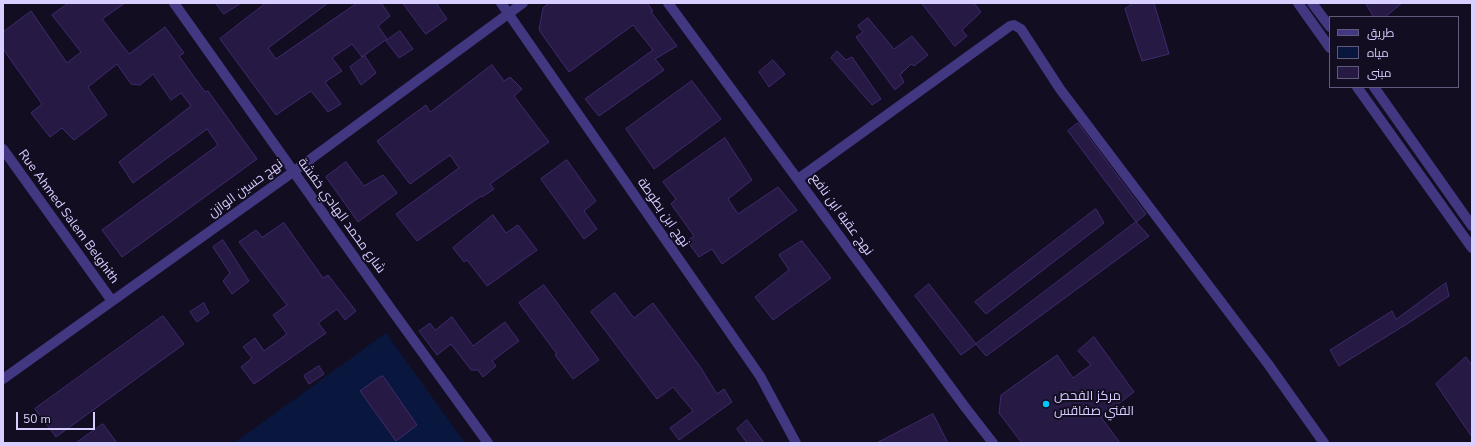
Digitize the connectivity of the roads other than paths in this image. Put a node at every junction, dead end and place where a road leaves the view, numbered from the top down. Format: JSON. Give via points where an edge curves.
{"nodes":[{"id":1,"x":174,"y":3,"type":"edge"},
{"id":2,"x":501,"y":3,"type":"edge"},
{"id":3,"x":523,"y":3,"type":"edge"},
{"id":4,"x":668,"y":3,"type":"edge"},
{"id":5,"x":1298,"y":3,"type":"edge"},
{"id":6,"x":1312,"y":3,"type":"edge"},
{"id":7,"x":509,"y":13,"type":"junction"},
{"id":8,"x":1329,"y":26,"type":"edge"},
{"id":9,"x":1329,"y":47,"type":"edge"},
{"id":10,"x":1361,"y":88,"type":"edge"},
{"id":11,"x":1375,"y":88,"type":"edge"},
{"id":12,"x":3,"y":149,"type":"edge"},
{"id":13,"x":293,"y":172,"type":"junction"},
{"id":14,"x":798,"y":179,"type":"junction"},
{"id":15,"x":1472,"y":226,"type":"edge"},
{"id":16,"x":1472,"y":248,"type":"edge"},
{"id":17,"x":112,"y":301,"type":"junction"},
{"id":18,"x":3,"y":379,"type":"edge"},
{"id":19,"x":488,"y":443,"type":"edge"},
{"id":20,"x":796,"y":443,"type":"edge"},
{"id":21,"x":993,"y":443,"type":"edge"},
{"id":22,"x":1324,"y":443,"type":"edge"}],
"edges":[{"from":1,"to":13,"type":"street","name":"شارع محمد الهادي خفشة"},
{"from":2,"to":7,"type":"street","name":"نهج ابن بطوطة"},
{"from":3,"to":7,"type":"street","name":"نهج حسين الوازن"},
{"from":4,"to":14,"type":"street","name":"نهج عقبة ابن نافع"},
{"from":5,"to":9,"type":"street"},
{"from":6,"to":8,"type":"street"},
{"from":7,"to":13,"type":"street","name":"نهج حسين الوازن"},
{"from":7,"to":20,"type":"street","name":"نهج ابن بطوطة","via":[[760,376]]},
{"from":10,"to":16,"type":"street"},
{"from":11,"to":15,"type":"street"},
{"from":12,"to":17,"type":"street","name":"Rue Ahmed Salem Belghith"},
{"from":13,"to":17,"type":"street","name":"نهج حسين الوازن"},
{"from":13,"to":19,"type":"street","name":"شارع محمد الهادي خفشة"},
{"from":14,"to":21,"type":"street","name":"نهج عقبة ابن نافع"},
{"from":14,"to":22,"type":"street","via":[[1010,26],[1021,28],[1060,89],[1268,364]]},
{"from":17,"to":18,"type":"street","name":"نهج حسين الوازن"}]}
